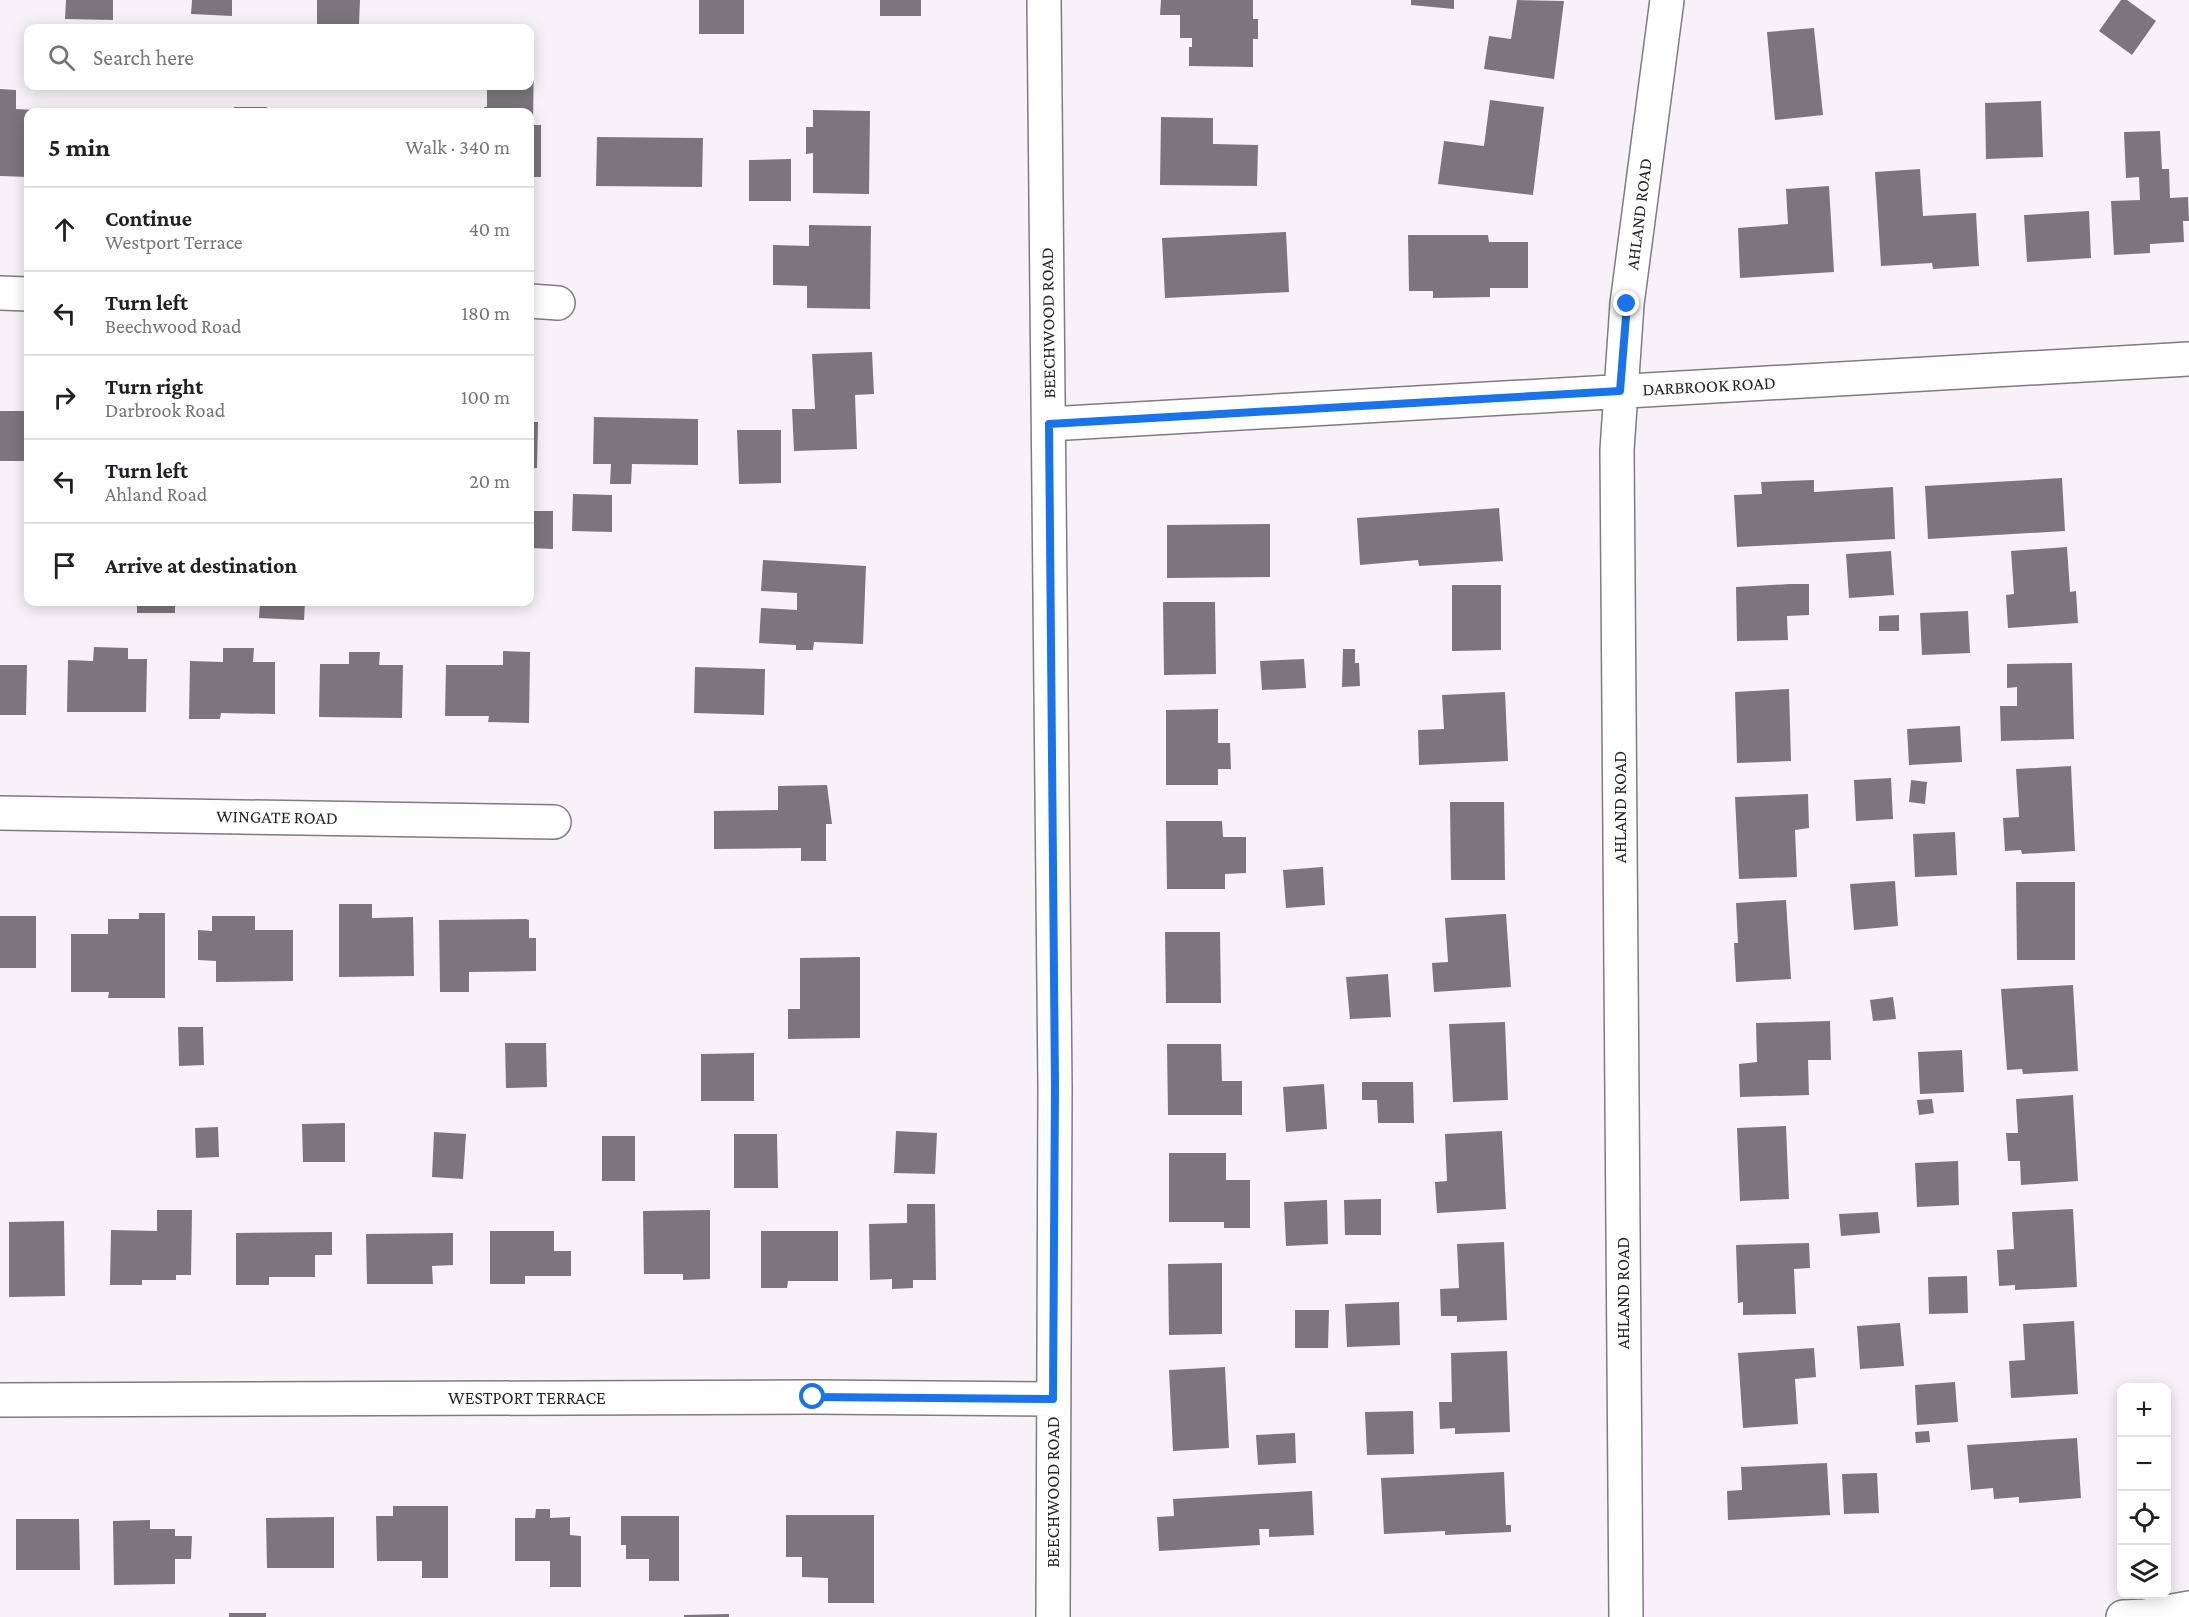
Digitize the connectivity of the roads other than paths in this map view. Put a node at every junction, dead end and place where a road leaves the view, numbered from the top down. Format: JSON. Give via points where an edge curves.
{"nodes":[{"id":1,"x":1044,"y":0,"type":"edge"},
{"id":2,"x":1667,"y":0,"type":"edge"},
{"id":3,"x":0,"y":293,"type":"edge"},
{"id":4,"x":24,"y":294,"type":"edge"},
{"id":5,"x":2189,"y":359,"type":"edge"},
{"id":6,"x":1620,"y":391,"type":"junction"},
{"id":7,"x":1049,"y":424,"type":"junction"},
{"id":8,"x":0,"y":813,"type":"edge"},
{"id":9,"x":554,"y":822,"type":"dead end"},
{"id":10,"x":1053,"y":1399,"type":"junction"},
{"id":11,"x":0,"y":1400,"type":"edge"},
{"id":12,"x":2189,"y":1608,"type":"edge"},
{"id":13,"x":1053,"y":1617,"type":"edge"},
{"id":14,"x":1626,"y":1617,"type":"edge"},
{"id":15,"x":2123,"y":1617,"type":"edge"}],
"edges":[{"from":1,"to":7,"type":"street","name":"BEECHWOOD ROAD"},
{"from":2,"to":6,"type":"street","name":"AHLAND ROAD","via":[[1627,304]]},
{"from":3,"to":4,"type":"street"},
{"from":5,"to":6,"type":"street","name":"DARBROOK ROAD"},
{"from":6,"to":7,"type":"street","name":"DARBROOK ROAD"},
{"from":6,"to":14,"type":"street","name":"AHLAND ROAD","via":[[1617,450]]},
{"from":7,"to":10,"type":"street","name":"BEECHWOOD ROAD","via":[[1055,1087]]},
{"from":8,"to":9,"type":"street","name":"WINGATE ROAD"},
{"from":10,"to":11,"type":"street","name":"WESTPORT TERRACE"},
{"from":10,"to":13,"type":"street","name":"BEECHWOOD ROAD"},
{"from":12,"to":15,"type":"street"}]}
